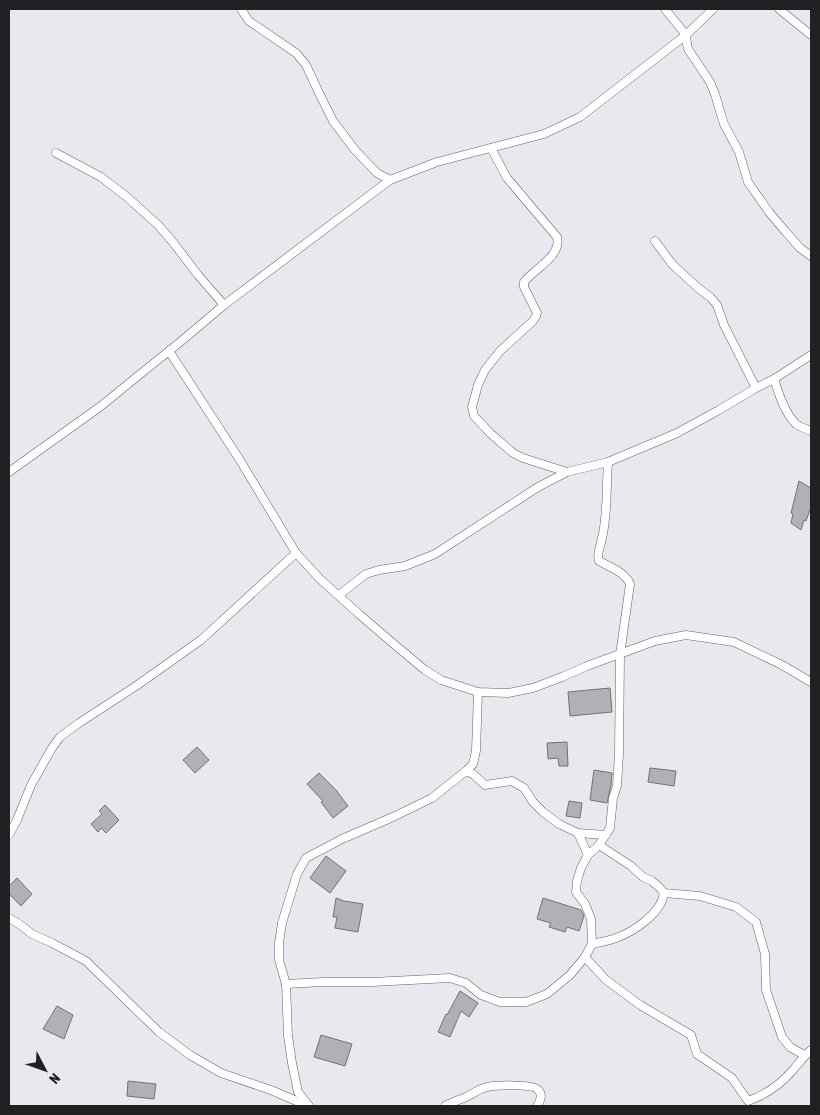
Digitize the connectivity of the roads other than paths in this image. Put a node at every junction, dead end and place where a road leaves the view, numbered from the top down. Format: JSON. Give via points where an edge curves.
{"nodes":[{"id":1,"x":241,"y":9,"type":"edge"},
{"id":2,"x":665,"y":9,"type":"edge"},
{"id":3,"x":713,"y":9,"type":"edge"},
{"id":4,"x":779,"y":9,"type":"edge"},
{"id":5,"x":686,"y":35,"type":"junction"},
{"id":6,"x":811,"y":35,"type":"edge"},
{"id":7,"x":491,"y":148,"type":"junction"},
{"id":8,"x":56,"y":153,"type":"dead end"},
{"id":9,"x":390,"y":180,"type":"junction"},
{"id":10,"x":655,"y":241,"type":"dead end"},
{"id":11,"x":811,"y":256,"type":"edge"},
{"id":12,"x":224,"y":305,"type":"junction"},
{"id":13,"x":169,"y":351,"type":"junction"},
{"id":14,"x":811,"y":355,"type":"edge"},
{"id":15,"x":774,"y":379,"type":"junction"},
{"id":16,"x":756,"y":388,"type":"junction"},
{"id":17,"x":811,"y":431,"type":"edge"},
{"id":18,"x":608,"y":462,"type":"junction"},
{"id":19,"x":9,"y":472,"type":"edge"},
{"id":20,"x":567,"y":472,"type":"junction"},
{"id":21,"x":296,"y":552,"type":"junction"},
{"id":22,"x":338,"y":595,"type":"junction"},
{"id":23,"x":620,"y":655,"type":"junction"},
{"id":24,"x":811,"y":682,"type":"edge"},
{"id":25,"x":478,"y":692,"type":"junction"},
{"id":26,"x":466,"y":771,"type":"junction"},
{"id":27,"x":578,"y":833,"type":"junction"},
{"id":28,"x":9,"y":835,"type":"edge"},
{"id":29,"x":606,"y":835,"type":"junction"},
{"id":30,"x":599,"y":845,"type":"junction"},
{"id":31,"x":588,"y":856,"type":"junction"},
{"id":32,"x":664,"y":893,"type":"junction"},
{"id":33,"x":9,"y":918,"type":"edge"},
{"id":34,"x":592,"y":944,"type":"junction"},
{"id":35,"x":585,"y":956,"type":"junction"},
{"id":36,"x":286,"y":984,"type":"junction"},
{"id":37,"x":811,"y":1050,"type":"edge"},
{"id":38,"x":804,"y":1055,"type":"junction"},
{"id":39,"x":309,"y":1106,"type":"edge"},
{"id":40,"x":445,"y":1106,"type":"edge"},
{"id":41,"x":536,"y":1106,"type":"edge"}],
"edges":[{"from":1,"to":9,"type":"street","via":[[249,21],[296,53],[306,65],[334,121],[355,150],[377,173]]},
{"from":2,"to":5,"type":"street"},
{"from":3,"to":5,"type":"street"},
{"from":4,"to":6,"type":"street"},
{"from":5,"to":7,"type":"street","via":[[580,117],[544,134]]},
{"from":5,"to":11,"type":"street","via":[[688,49],[716,94],[724,124],[739,152],[748,182],[785,232]]},
{"from":7,"to":9,"type":"street","via":[[437,162]]},
{"from":7,"to":20,"type":"street","via":[[507,178],[559,242],[554,254],[524,282],[536,316],[485,370],[472,407],[474,416],[513,453]]},
{"from":8,"to":12,"type":"street","via":[[101,177],[158,225]]},
{"from":9,"to":12,"type":"street"},
{"from":10,"to":16,"type":"street","via":[[672,264],[717,305]]},
{"from":12,"to":13,"type":"street"},
{"from":13,"to":19,"type":"street","via":[[101,406]]},
{"from":13,"to":21,"type":"street"},
{"from":14,"to":15,"type":"street"},
{"from":15,"to":16,"type":"street"},
{"from":15,"to":17,"type":"street","via":[[781,399],[797,425]]},
{"from":16,"to":18,"type":"street","via":[[677,433]]},
{"from":18,"to":20,"type":"street"},
{"from":18,"to":23,"type":"street","via":[[605,518],[598,557],[599,561],[628,579],[630,584]]},
{"from":20,"to":22,"type":"street","via":[[538,487],[435,554],[405,566],[366,574]]},
{"from":21,"to":22,"type":"street"},
{"from":21,"to":28,"type":"street","via":[[201,640],[60,737],[31,785]]},
{"from":22,"to":25,"type":"street","via":[[425,670],[441,680]]},
{"from":23,"to":24,"type":"street","via":[[655,640],[686,635],[709,638],[734,642]]},
{"from":23,"to":25,"type":"street","via":[[533,688],[508,693]]},
{"from":23,"to":29,"type":"street","via":[[617,786]]},
{"from":25,"to":26,"type":"street","via":[[476,751],[473,764]]},
{"from":26,"to":27,"type":"street","via":[[485,784],[512,781],[524,788],[543,812]]},
{"from":26,"to":36,"type":"street","via":[[432,798],[342,838],[306,858],[297,874],[282,923],[279,960]]},
{"from":27,"to":29,"type":"street"},
{"from":27,"to":31,"type":"street"},
{"from":29,"to":30,"type":"street"},
{"from":30,"to":31,"type":"street"},
{"from":30,"to":32,"type":"street","via":[[652,881]]},
{"from":31,"to":34,"type":"street","via":[[581,868],[576,892],[591,919]]},
{"from":32,"to":34,"type":"street","via":[[663,900],[651,916],[634,929]]},
{"from":32,"to":38,"type":"street","via":[[700,896],[736,907],[756,922],[765,954],[766,990],[782,1036]]},
{"from":33,"to":39,"type":"street","via":[[32,934],[86,961],[159,1032],[190,1055],[221,1073]]},
{"from":34,"to":35,"type":"street"},
{"from":35,"to":36,"type":"street","via":[[570,976],[547,994],[526,1002],[500,1002],[450,978]]},
{"from":35,"to":38,"type":"street","via":[[605,979],[640,1005],[691,1035],[697,1054],[732,1078],[748,1101],[778,1085]]},
{"from":36,"to":39,"type":"street","via":[[292,1063],[298,1092]]},
{"from":37,"to":38,"type":"street"},
{"from":40,"to":41,"type":"street","via":[[486,1087],[509,1085],[538,1089],[541,1099]]}]}
